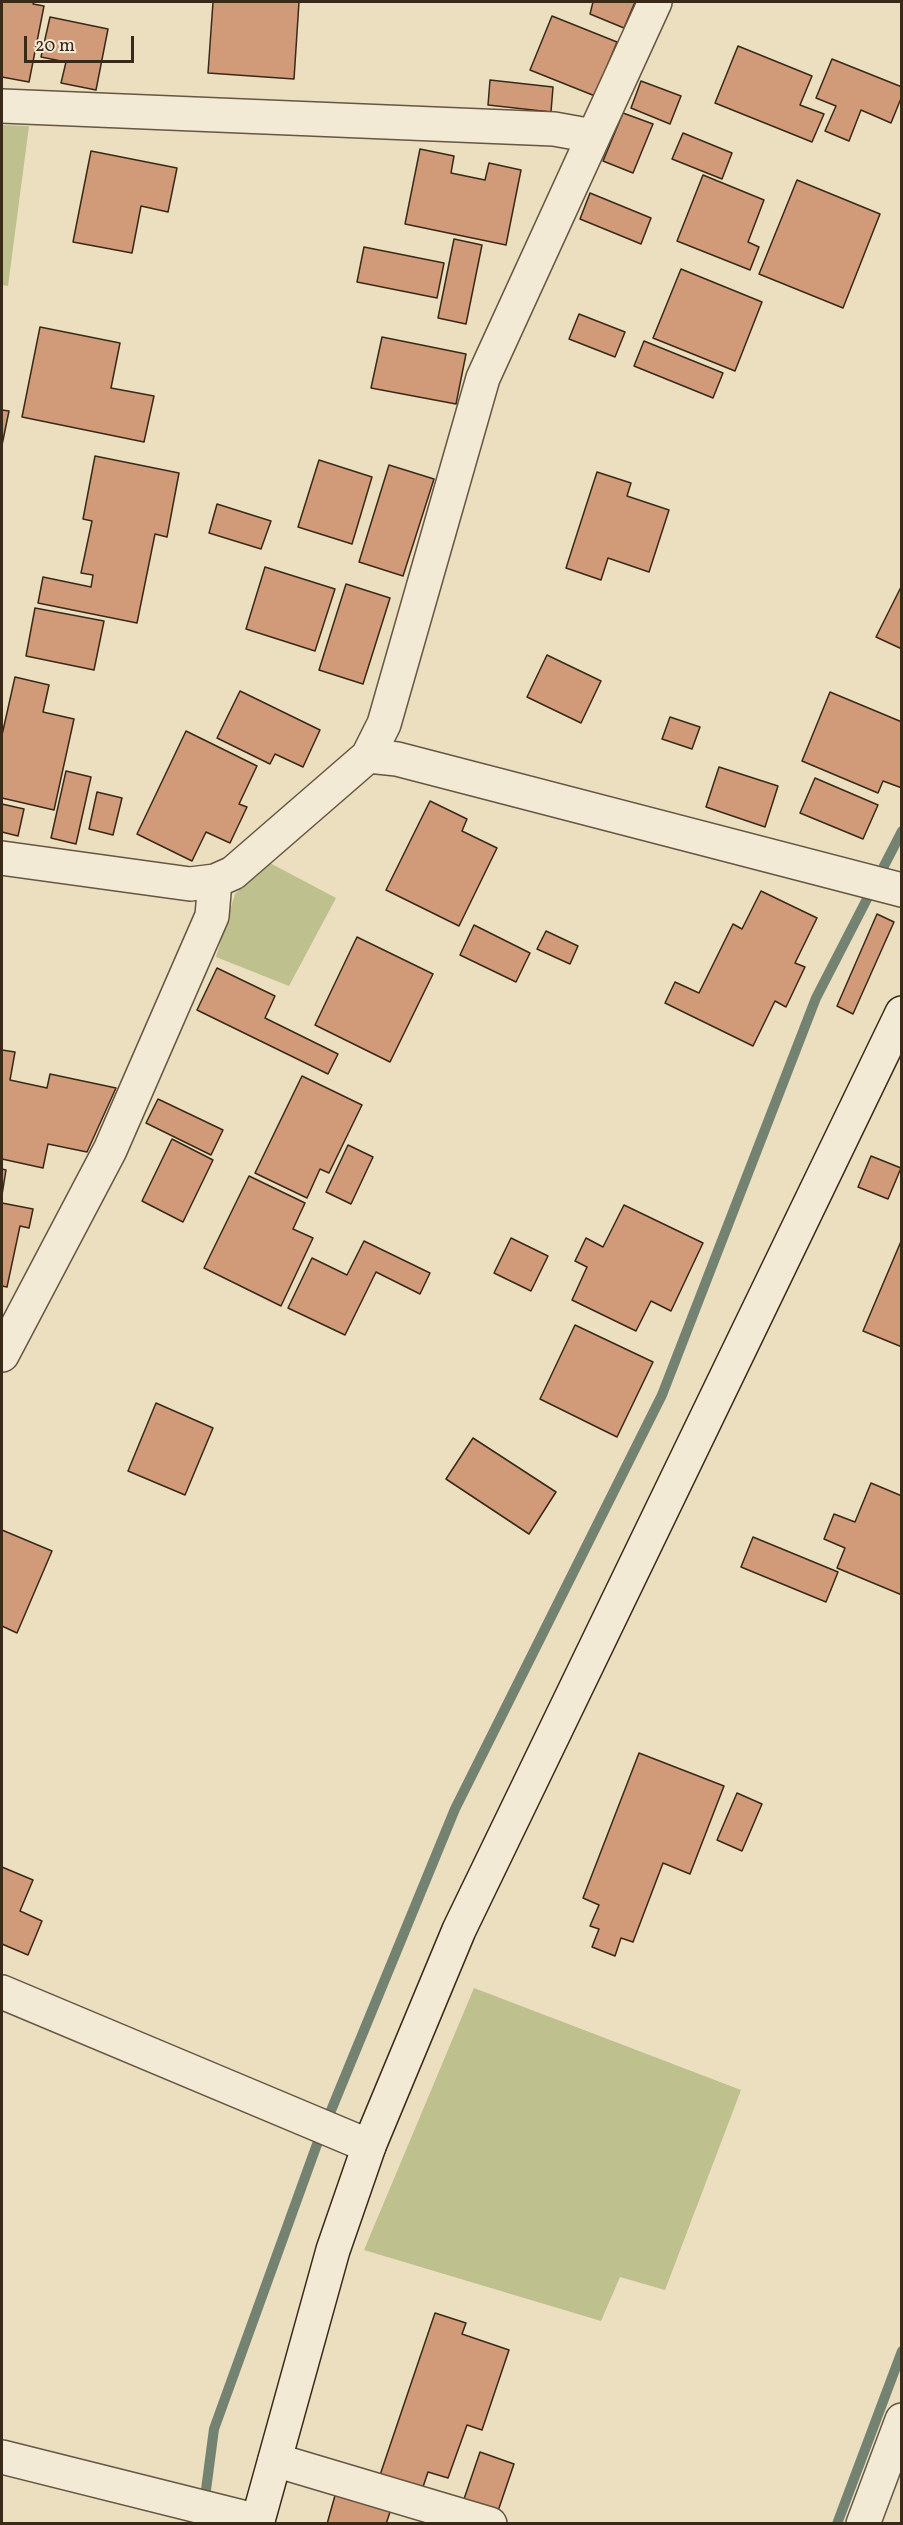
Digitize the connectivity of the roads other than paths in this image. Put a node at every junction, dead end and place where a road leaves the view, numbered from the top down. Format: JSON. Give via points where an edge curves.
{"nodes":[{"id":1,"x":655,"y":2,"type":"edge"},
{"id":2,"x":2,"y":106,"type":"edge"},
{"id":3,"x":594,"y":136,"type":"junction"},
{"id":4,"x":368,"y":756,"type":"junction"},
{"id":5,"x":2,"y":858,"type":"edge"},
{"id":6,"x":215,"y":881,"type":"junction"},
{"id":7,"x":884,"y":886,"type":"edge"},
{"id":8,"x":902,"y":1013,"type":"edge"},
{"id":9,"x":13,"y":1307,"type":"edge"},
{"id":10,"x":2,"y":1355,"type":"edge"},
{"id":11,"x":2,"y":1992,"type":"edge"},
{"id":12,"x":369,"y":2146,"type":"junction"},
{"id":13,"x":902,"y":2420,"type":"edge"},
{"id":14,"x":2,"y":2457,"type":"edge"},
{"id":15,"x":275,"y":2460,"type":"junction"},
{"id":16,"x":258,"y":2522,"type":"edge"},
{"id":17,"x":490,"y":2523,"type":"edge"},
{"id":18,"x":863,"y":2523,"type":"edge"}],
"edges":[{"from":1,"to":3,"type":"street"},
{"from":2,"to":3,"type":"street","via":[[554,129]]},
{"from":3,"to":4,"type":"street","via":[[483,378],[384,724]]},
{"from":4,"to":6,"type":"street","via":[[233,873]]},
{"from":4,"to":7,"type":"street","via":[[397,759]]},
{"from":5,"to":6,"type":"street","via":[[190,884]]},
{"from":6,"to":9,"type":"street","via":[[212,916],[110,1150]]},
{"from":8,"to":12,"type":"street","via":[[459,1930]]},
{"from":9,"to":10,"type":"street"},
{"from":11,"to":12,"type":"street"},
{"from":12,"to":15,"type":"street","via":[[333,2250]]},
{"from":13,"to":18,"type":"street"},
{"from":14,"to":16,"type":"street"},
{"from":15,"to":16,"type":"street"},
{"from":15,"to":17,"type":"street"}]}
